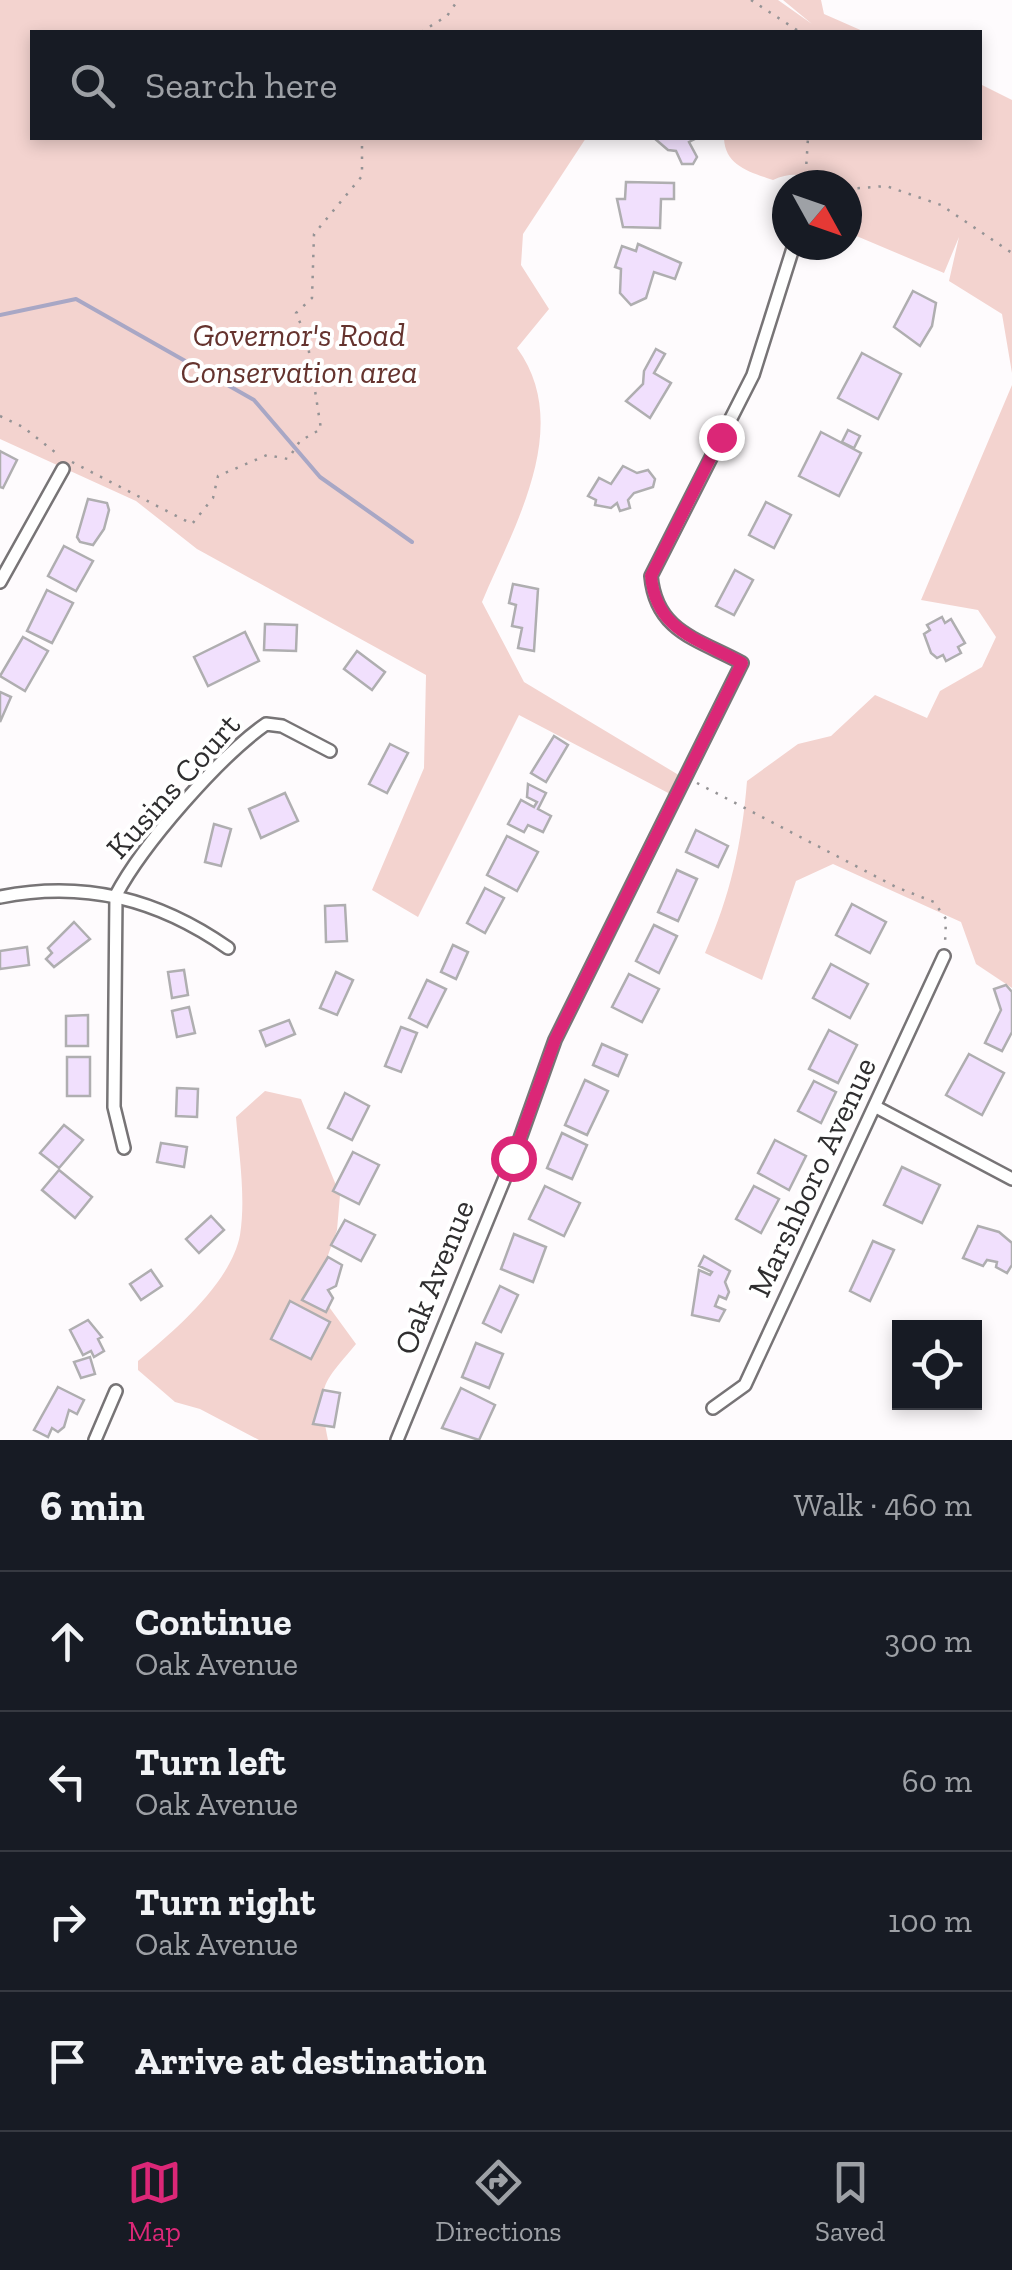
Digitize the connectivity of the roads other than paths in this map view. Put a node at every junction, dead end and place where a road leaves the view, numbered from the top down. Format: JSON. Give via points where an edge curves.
{"nodes":[{"id":1,"x":789,"y":260,"type":"edge"},
{"id":2,"x":63,"y":468,"type":"dead end"},
{"id":3,"x":0,"y":582,"type":"edge"},
{"id":4,"x":330,"y":752,"type":"dead end"},
{"id":5,"x":116,"y":895,"type":"junction"},
{"id":6,"x":0,"y":897,"type":"edge"},
{"id":7,"x":228,"y":948,"type":"dead end"},
{"id":8,"x":944,"y":956,"type":"road end"},
{"id":9,"x":876,"y":1107,"type":"junction"},
{"id":10,"x":124,"y":1148,"type":"dead end"},
{"id":11,"x":1012,"y":1178,"type":"edge"},
{"id":12,"x":116,"y":1391,"type":"dead end"},
{"id":13,"x":713,"y":1408,"type":"dead end"},
{"id":14,"x":95,"y":1440,"type":"edge"},
{"id":15,"x":397,"y":1440,"type":"edge"}],
"edges":[{"from":1,"to":15,"type":"street","name":"Oak Avenue","via":[[753,375],[651,576],[654,602],[666,621],[742,663],[555,1040]]},
{"from":2,"to":3,"type":"street"},
{"from":4,"to":5,"type":"street","name":"Kusins Court","via":[[266,724],[132,866]]},
{"from":5,"to":6,"type":"street","via":[[78,889]]},
{"from":5,"to":7,"type":"street","via":[[165,912]]},
{"from":5,"to":10,"type":"street","via":[[114,1107]]},
{"from":8,"to":9,"type":"street","name":"Marshboro Avenue"},
{"from":9,"to":11,"type":"street"},
{"from":9,"to":13,"type":"street","name":"Marshboro Avenue","via":[[745,1385]]},
{"from":12,"to":14,"type":"street"}]}
